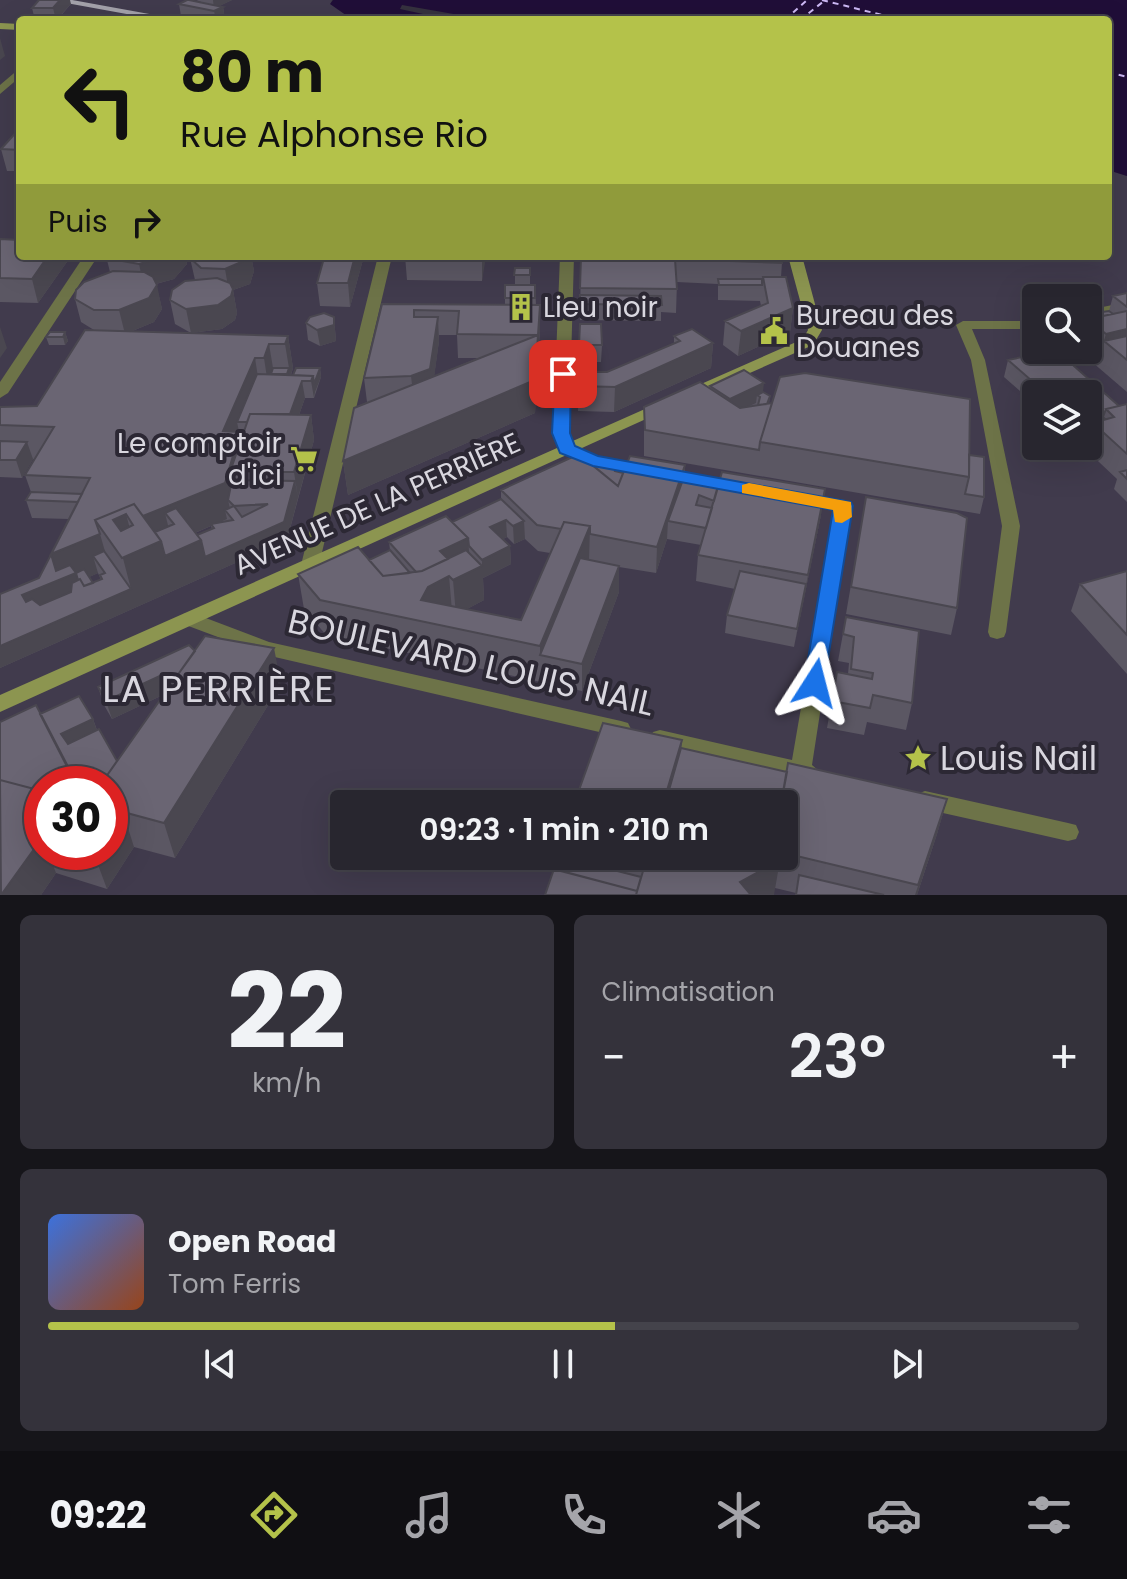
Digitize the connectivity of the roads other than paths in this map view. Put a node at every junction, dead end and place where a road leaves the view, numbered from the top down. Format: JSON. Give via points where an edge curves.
{"nodes":[{"id":1,"x":16,"y":75,"type":"edge"},
{"id":2,"x":0,"y":91,"type":"edge"},
{"id":3,"x":88,"y":260,"type":"edge"},
{"id":4,"x":384,"y":260,"type":"edge"},
{"id":5,"x":567,"y":260,"type":"edge"},
{"id":6,"x":796,"y":260,"type":"edge"},
{"id":7,"x":1127,"y":306,"type":"edge"},
{"id":8,"x":1102,"y":311,"type":"edge"},
{"id":9,"x":1022,"y":325,"type":"edge"},
{"id":10,"x":0,"y":393,"type":"edge"},
{"id":11,"x":567,"y":449,"type":"junction"},
{"id":12,"x":656,"y":472,"type":"edge"},
{"id":13,"x":781,"y":495,"type":"edge"},
{"id":14,"x":310,"y":565,"type":"junction"},
{"id":15,"x":190,"y":619,"type":"junction"},
{"id":16,"x":997,"y":632,"type":"dead end"},
{"id":17,"x":0,"y":704,"type":"edge"},
{"id":18,"x":801,"y":771,"type":"junction"},
{"id":19,"x":829,"y":777,"type":"edge"},
{"id":20,"x":900,"y":794,"type":"edge"},
{"id":21,"x":1068,"y":832,"type":"dead end"}],
"edges":[{"from":1,"to":2,"type":"street"},
{"from":3,"to":10,"type":"street"},
{"from":4,"to":14,"type":"street"},
{"from":5,"to":11,"type":"street","via":[[561,433]]},
{"from":6,"to":11,"type":"street","name":"AVENUE DE LA PERRIÈRE","via":[[815,330],[808,342]]},
{"from":7,"to":8,"type":"street"},
{"from":9,"to":16,"type":"street","via":[[963,325],[978,360],[1011,526]]},
{"from":11,"to":12,"type":"street","via":[[593,461]]},
{"from":11,"to":14,"type":"street","name":"AVENUE DE LA PERRIÈRE"},
{"from":13,"to":18,"type":"street","via":[[844,506]]},
{"from":14,"to":15,"type":"street","name":"AVENUE DE LA PERRIÈRE"},
{"from":15,"to":17,"type":"street","name":"AVENUE DE LA PERRIÈRE"},
{"from":15,"to":18,"type":"street","name":"BOULEVARD LOUIS NAIL","via":[[266,648]]},
{"from":18,"to":19,"type":"street","name":"BOULEVARD LOUIS NAIL"},
{"from":20,"to":21,"type":"street"}]}
